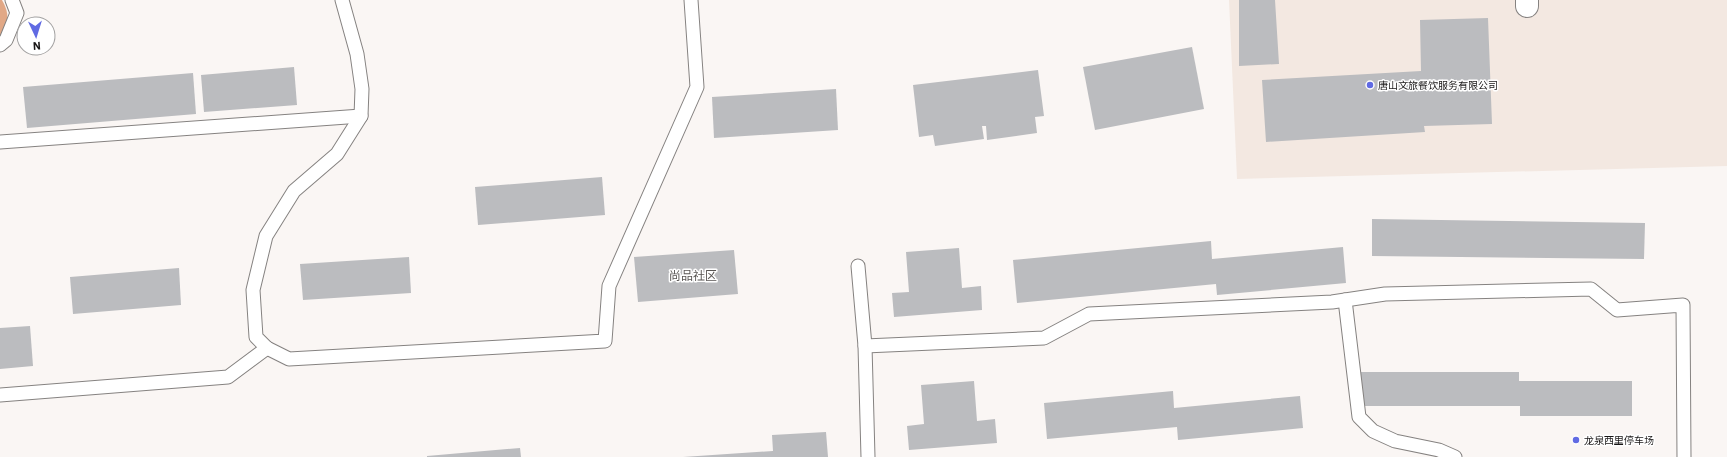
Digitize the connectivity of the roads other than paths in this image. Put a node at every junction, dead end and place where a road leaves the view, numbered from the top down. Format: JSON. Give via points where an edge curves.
{"nodes":[{"id":1,"x":12,"y":0,"type":"edge"},
{"id":2,"x":342,"y":0,"type":"edge"},
{"id":3,"x":691,"y":0,"type":"edge"},
{"id":4,"x":0,"y":45,"type":"edge"},
{"id":5,"x":361,"y":116,"type":"junction"},
{"id":6,"x":0,"y":142,"type":"edge"},
{"id":7,"x":858,"y":266,"type":"dead end"},
{"id":8,"x":1345,"y":300,"type":"junction"},
{"id":9,"x":865,"y":346,"type":"junction"},
{"id":10,"x":267,"y":348,"type":"junction"},
{"id":11,"x":0,"y":395,"type":"edge"},
{"id":12,"x":868,"y":457,"type":"edge"},
{"id":13,"x":1455,"y":457,"type":"edge"},
{"id":14,"x":1684,"y":457,"type":"edge"}],
"edges":[{"from":1,"to":4,"type":"lane","via":[[17,13],[6,40]]},
{"from":2,"to":5,"type":"lane","via":[[357,54],[362,89]]},
{"from":3,"to":10,"type":"lane","via":[[697,87],[609,286],[605,341],[290,359]]},
{"from":5,"to":6,"type":"lane"},
{"from":5,"to":10,"type":"lane","via":[[337,154],[294,191],[266,236],[253,290],[256,338]]},
{"from":7,"to":9,"type":"lane"},
{"from":8,"to":9,"type":"lane","via":[[1089,314],[1044,338]]},
{"from":8,"to":13,"type":"lane","via":[[1359,417],[1373,430],[1395,441],[1439,450]]},
{"from":8,"to":14,"type":"lane","via":[[1385,294],[1591,289],[1617,310],[1683,305]]},
{"from":9,"to":12,"type":"lane"},
{"from":10,"to":11,"type":"lane","via":[[228,376]]}]}
